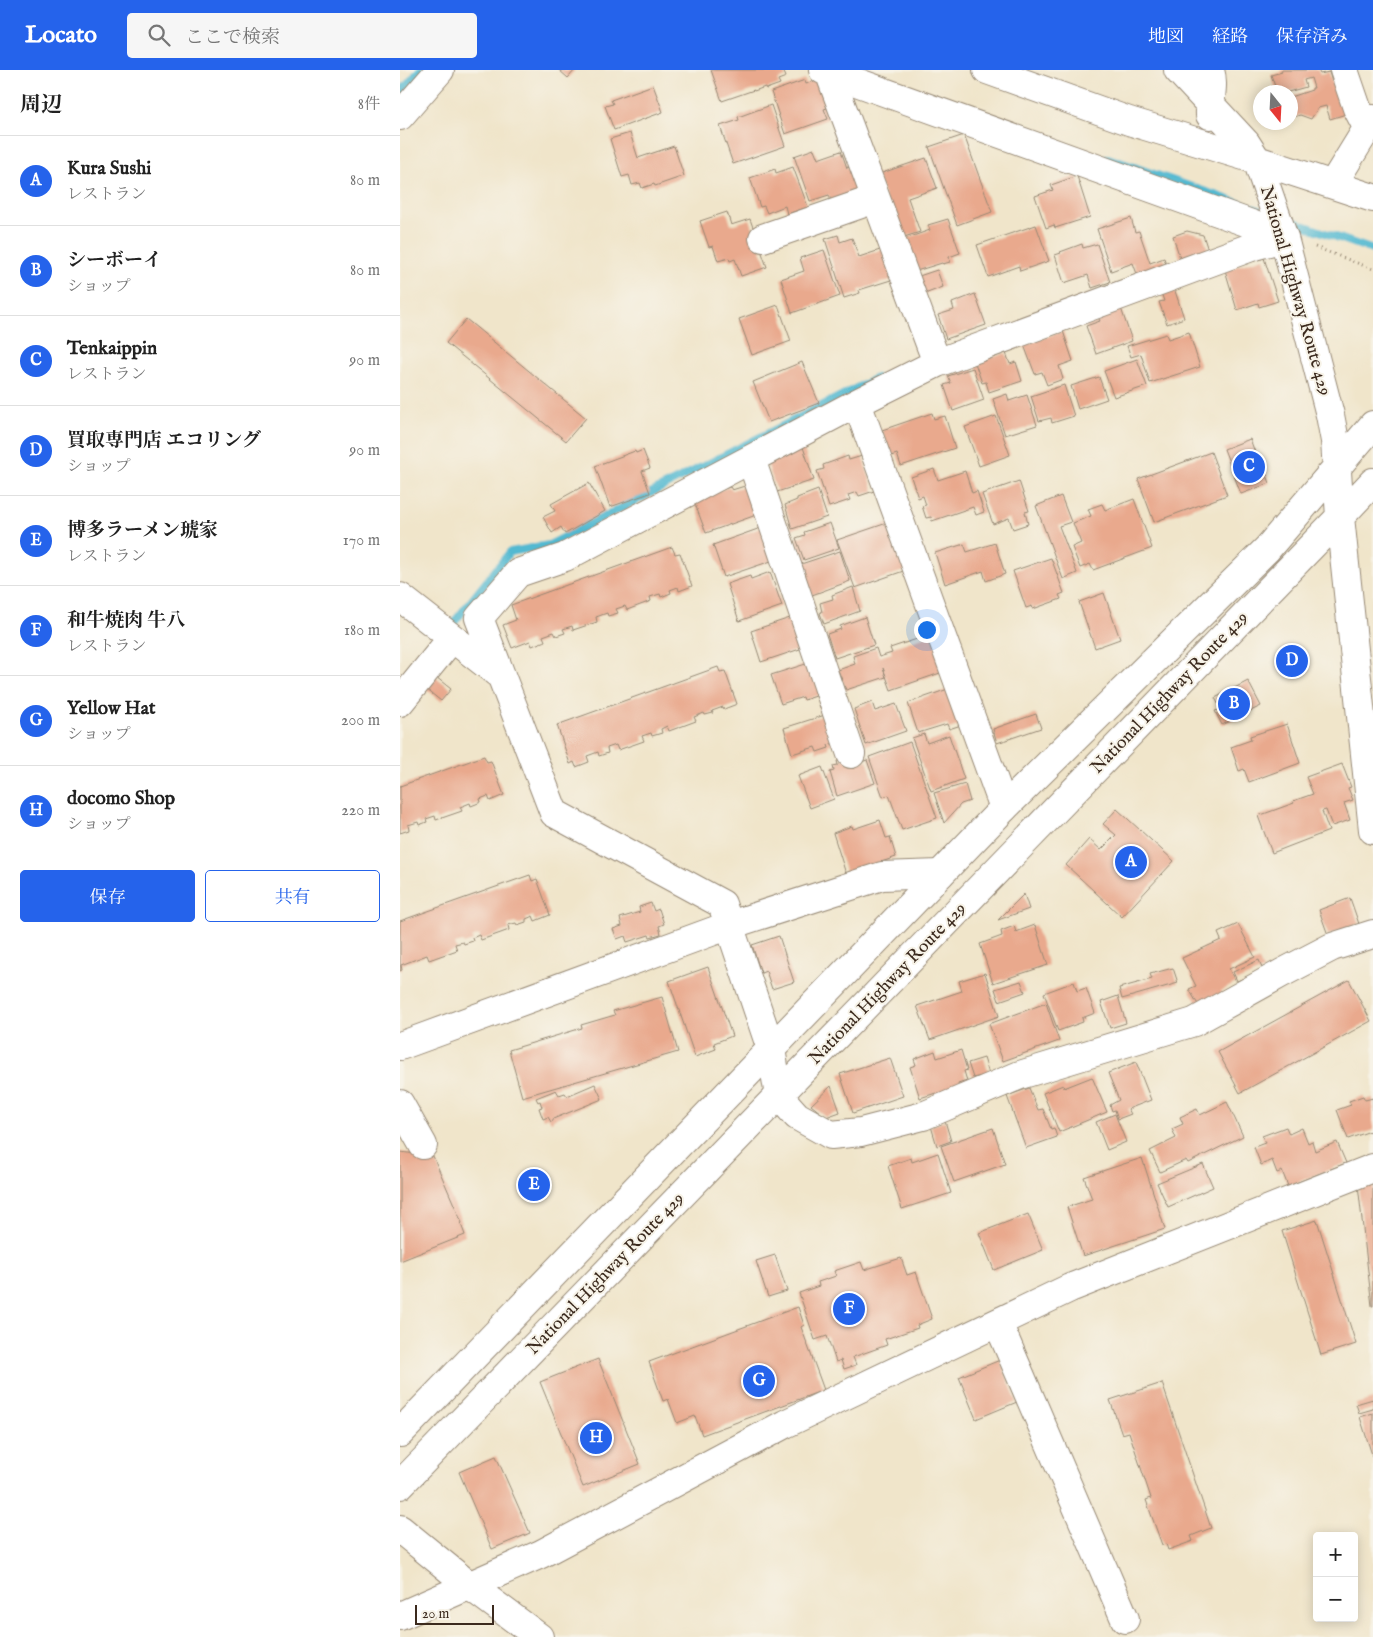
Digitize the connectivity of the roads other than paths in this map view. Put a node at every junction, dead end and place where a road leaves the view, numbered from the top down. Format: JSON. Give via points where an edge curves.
{"nodes":[{"id":1,"x":440,"y":70,"type":"edge"},
{"id":2,"x":986,"y":70,"type":"edge"},
{"id":3,"x":1178,"y":70,"type":"edge"},
{"id":4,"x":1210,"y":70,"type":"edge"},
{"id":5,"x":1344,"y":70,"type":"edge"},
{"id":6,"x":826,"y":71,"type":"edge"},
{"id":7,"x":1209,"y":105,"type":"junction"},
{"id":8,"x":400,"y":116,"type":"edge"},
{"id":9,"x":1370,"y":123,"type":"edge"},
{"id":10,"x":1191,"y":140,"type":"junction"},
{"id":11,"x":1257,"y":160,"type":"junction"},
{"id":12,"x":1332,"y":184,"type":"junction"},
{"id":13,"x":1373,"y":198,"type":"edge"},
{"id":14,"x":875,"y":199,"type":"junction"},
{"id":15,"x":1287,"y":229,"type":"junction"},
{"id":16,"x":764,"y":238,"type":"dead end"},
{"id":17,"x":934,"y":356,"type":"junction"},
{"id":18,"x":857,"y":403,"type":"junction"},
{"id":19,"x":1373,"y":425,"type":"edge"},
{"id":20,"x":751,"y":459,"type":"junction"},
{"id":21,"x":1337,"y":467,"type":"junction"},
{"id":22,"x":1373,"y":482,"type":"edge"},
{"id":23,"x":1340,"y":517,"type":"junction"},
{"id":24,"x":400,"y":597,"type":"edge"},
{"id":25,"x":448,"y":635,"type":"junction"},
{"id":26,"x":501,"y":676,"type":"junction"},
{"id":27,"x":400,"y":702,"type":"edge"},
{"id":28,"x":851,"y":754,"type":"dead end"},
{"id":29,"x":1004,"y":808,"type":"junction"},
{"id":30,"x":1373,"y":830,"type":"edge"},
{"id":31,"x":940,"y":874,"type":"junction"},
{"id":32,"x":730,"y":925,"type":"junction"},
{"id":33,"x":1373,"y":934,"type":"edge"},
{"id":34,"x":400,"y":1046,"type":"edge"},
{"id":35,"x":771,"y":1049,"type":"junction"},
{"id":36,"x":780,"y":1096,"type":"junction"},
{"id":37,"x":400,"y":1104,"type":"edge"},
{"id":38,"x":424,"y":1146,"type":"dead end"},
{"id":39,"x":1373,"y":1168,"type":"edge"},
{"id":40,"x":998,"y":1323,"type":"junction"},
{"id":41,"x":400,"y":1433,"type":"edge"},
{"id":42,"x":400,"y":1485,"type":"edge"},
{"id":43,"x":400,"y":1529,"type":"edge"},
{"id":44,"x":470,"y":1586,"type":"junction"},
{"id":45,"x":400,"y":1616,"type":"edge"},
{"id":46,"x":1125,"y":1619,"type":"dead end"},
{"id":47,"x":538,"y":1637,"type":"edge"}],
"edges":[{"from":1,"to":8,"type":"main road"},
{"from":2,"to":10,"type":"main road"},
{"from":3,"to":7,"type":"main road","name":"National Highway Route 429"},
{"from":4,"to":7,"type":"main road","via":[[1213,88]]},
{"from":5,"to":9,"type":"main road","via":[[1357,108]]},
{"from":6,"to":14,"type":"main road"},
{"from":6,"to":15,"type":"main road","via":[[1254,225]]},
{"from":7,"to":10,"type":"main road","via":[[1210,118],[1206,129]]},
{"from":7,"to":11,"type":"main road","name":"National Highway Route 429"},
{"from":9,"to":12,"type":"main road"},
{"from":10,"to":11,"type":"main road"},
{"from":11,"to":12,"type":"main road"},
{"from":11,"to":15,"type":"main road","name":"National Highway Route 429"},
{"from":12,"to":13,"type":"main road"},
{"from":14,"to":16,"type":"main road"},
{"from":14,"to":17,"type":"main road"},
{"from":15,"to":17,"type":"main road","via":[[1254,246]]},
{"from":15,"to":21,"type":"main road","name":"National Highway Route 429","via":[[1330,415]]},
{"from":17,"to":18,"type":"main road"},
{"from":18,"to":20,"type":"main road"},
{"from":18,"to":29,"type":"main road"},
{"from":19,"to":21,"type":"main road"},
{"from":20,"to":26,"type":"main road","via":[[565,557],[518,573],[479,618]]},
{"from":20,"to":28,"type":"main road"},
{"from":21,"to":23,"type":"main road","name":"National Highway Route 429"},
{"from":21,"to":29,"type":"main road","name":"National Highway Route 429","via":[[1267,549]]},
{"from":22,"to":23,"type":"main road"},
{"from":23,"to":30,"type":"main road"},
{"from":23,"to":36,"type":"main road","name":"National Highway Route 429"},
{"from":24,"to":25,"type":"main road"},
{"from":25,"to":26,"type":"main road"},
{"from":25,"to":27,"type":"main road"},
{"from":26,"to":32,"type":"main road","via":[[554,813],[722,904]]},
{"from":29,"to":31,"type":"main road","name":"National Highway Route 429"},
{"from":31,"to":32,"type":"main road","via":[[882,876]]},
{"from":31,"to":35,"type":"main road","name":"National Highway Route 429"},
{"from":32,"to":34,"type":"main road"},
{"from":32,"to":35,"type":"main road"},
{"from":33,"to":36,"type":"main road","via":[[1332,947],[1194,1022],[1020,1075],[923,1116],[861,1132],[831,1135],[797,1116]]},
{"from":35,"to":36,"type":"main road"},
{"from":35,"to":41,"type":"main road","name":"National Highway Route 429"},
{"from":36,"to":42,"type":"main road","name":"National Highway Route 429"},
{"from":37,"to":38,"type":"main road"},
{"from":39,"to":40,"type":"main road","via":[[1070,1288]]},
{"from":40,"to":44,"type":"main road","via":[[785,1424],[541,1554]]},
{"from":40,"to":46,"type":"main road"},
{"from":43,"to":44,"type":"main road"},
{"from":44,"to":45,"type":"main road"},
{"from":44,"to":47,"type":"main road"}]}
